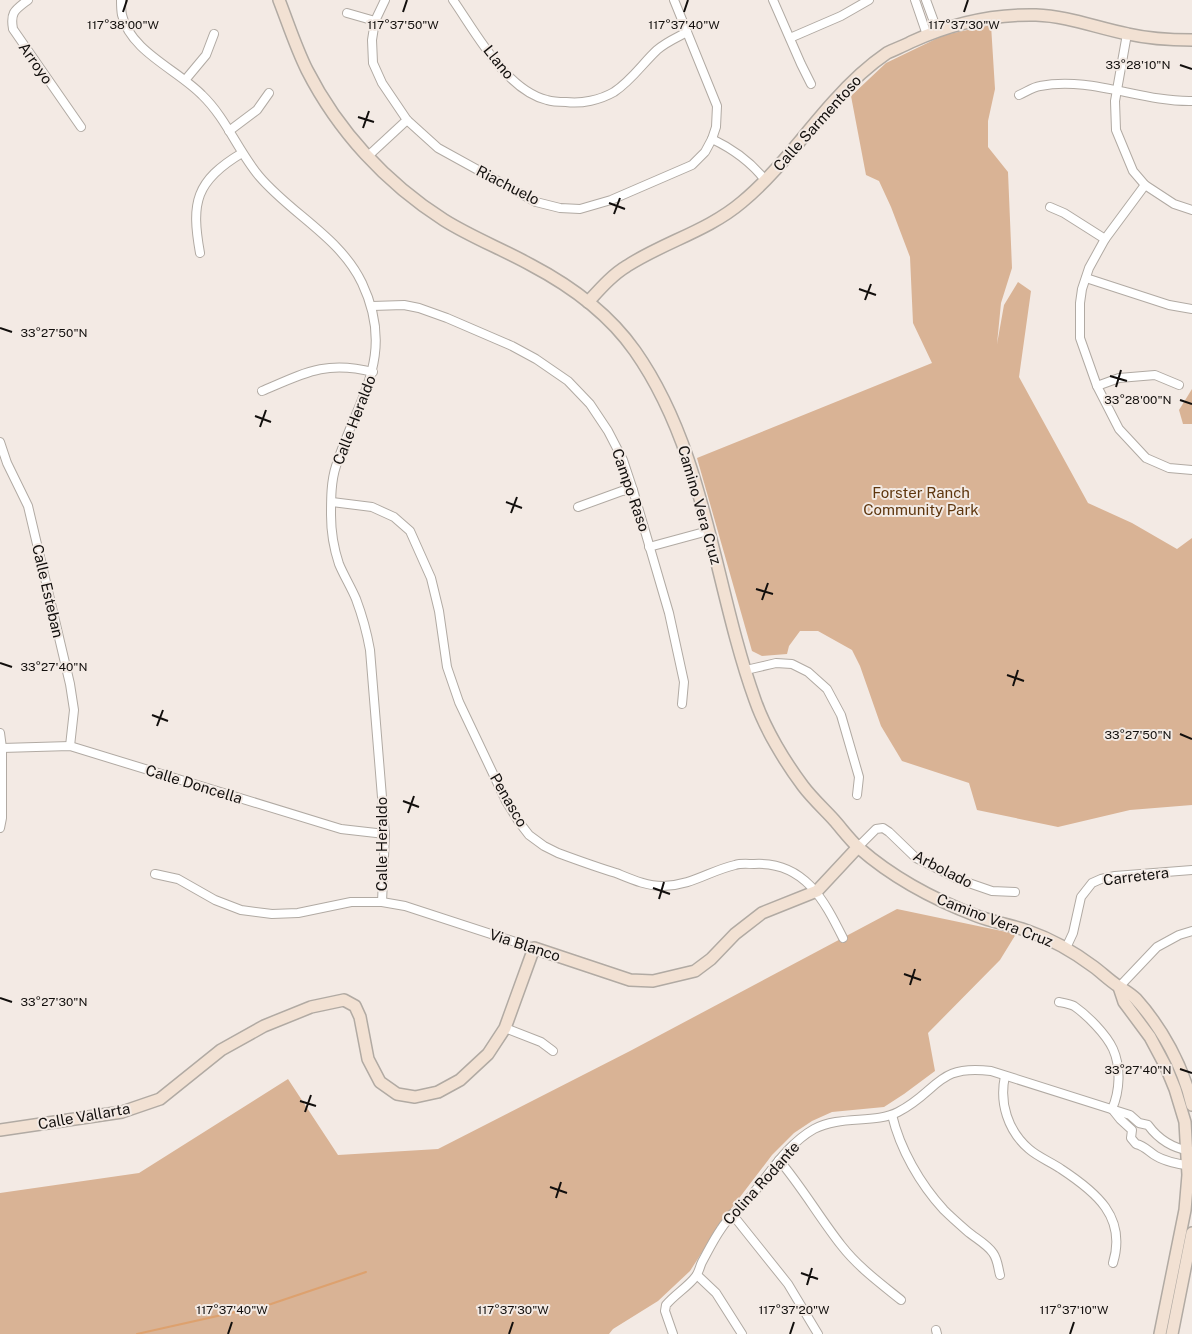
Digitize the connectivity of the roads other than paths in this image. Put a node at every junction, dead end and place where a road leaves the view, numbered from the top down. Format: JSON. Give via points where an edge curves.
{"nodes":[{"id":1,"x":28,"y":0,"type":"edge"},
{"id":2,"x":121,"y":0,"type":"edge"},
{"id":3,"x":279,"y":0,"type":"edge"},
{"id":4,"x":385,"y":0,"type":"edge"},
{"id":5,"x":453,"y":0,"type":"edge"},
{"id":6,"x":674,"y":0,"type":"edge"},
{"id":7,"x":773,"y":0,"type":"edge"},
{"id":8,"x":869,"y":0,"type":"edge"},
{"id":9,"x":915,"y":0,"type":"edge"},
{"id":10,"x":926,"y":0,"type":"edge"},
{"id":11,"x":347,"y":13,"type":"dead end"},
{"id":12,"x":375,"y":22,"type":"junction"},
{"id":13,"x":686,"y":32,"type":"junction"},
{"id":14,"x":932,"y":33,"type":"junction"},
{"id":15,"x":214,"y":34,"type":"dead end"},
{"id":16,"x":1127,"y":34,"type":"junction"},
{"id":17,"x":790,"y":38,"type":"junction"},
{"id":18,"x":1192,"y":40,"type":"edge"},
{"id":19,"x":186,"y":79,"type":"junction"},
{"id":20,"x":811,"y":84,"type":"dead end"},
{"id":21,"x":1117,"y":91,"type":"junction"},
{"id":22,"x":269,"y":93,"type":"dead end"},
{"id":23,"x":1019,"y":95,"type":"dead end"},
{"id":24,"x":1192,"y":101,"type":"edge"},
{"id":25,"x":407,"y":120,"type":"junction"},
{"id":26,"x":81,"y":126,"type":"dead end"},
{"id":27,"x":229,"y":131,"type":"junction"},
{"id":28,"x":712,"y":139,"type":"junction"},
{"id":29,"x":242,"y":153,"type":"junction"},
{"id":30,"x":367,"y":157,"type":"junction"},
{"id":31,"x":765,"y":180,"type":"junction"},
{"id":32,"x":1145,"y":185,"type":"junction"},
{"id":33,"x":1050,"y":207,"type":"dead end"},
{"id":34,"x":1192,"y":210,"type":"edge"},
{"id":35,"x":1105,"y":239,"type":"junction"},
{"id":36,"x":200,"y":254,"type":"dead end"},
{"id":37,"x":1086,"y":278,"type":"junction"},
{"id":38,"x":588,"y":302,"type":"junction"},
{"id":39,"x":372,"y":306,"type":"junction"},
{"id":40,"x":1192,"y":308,"type":"edge"},
{"id":41,"x":373,"y":372,"type":"junction"},
{"id":42,"x":1179,"y":385,"type":"dead end"},
{"id":43,"x":1097,"y":386,"type":"junction"},
{"id":44,"x":262,"y":391,"type":"dead end"},
{"id":45,"x":0,"y":442,"type":"edge"},
{"id":46,"x":1192,"y":470,"type":"edge"},
{"id":47,"x":633,"y":490,"type":"junction"},
{"id":48,"x":332,"y":502,"type":"junction"},
{"id":49,"x":578,"y":507,"type":"dead end"},
{"id":50,"x":708,"y":530,"type":"junction"},
{"id":51,"x":650,"y":546,"type":"junction"},
{"id":52,"x":746,"y":670,"type":"junction"},
{"id":53,"x":682,"y":704,"type":"dead end"},
{"id":54,"x":0,"y":733,"type":"edge"},
{"id":55,"x":70,"y":746,"type":"junction"},
{"id":56,"x":2,"y":748,"type":"junction"},
{"id":57,"x":857,"y":795,"type":"dead end"},
{"id":58,"x":0,"y":828,"type":"edge"},
{"id":59,"x":385,"y":834,"type":"junction"},
{"id":60,"x":858,"y":847,"type":"junction"},
{"id":61,"x":1192,"y":870,"type":"edge"},
{"id":62,"x":155,"y":874,"type":"dead end"},
{"id":63,"x":817,"y":892,"type":"junction"},
{"id":64,"x":1015,"y":892,"type":"dead end"},
{"id":65,"x":382,"y":902,"type":"junction"},
{"id":66,"x":1192,"y":931,"type":"edge"},
{"id":67,"x":843,"y":938,"type":"dead end"},
{"id":68,"x":534,"y":948,"type":"junction"},
{"id":69,"x":1066,"y":948,"type":"junction"},
{"id":70,"x":1120,"y":987,"type":"junction"},
{"id":71,"x":1059,"y":1002,"type":"dead end"},
{"id":72,"x":505,"y":1028,"type":"junction"},
{"id":73,"x":553,"y":1051,"type":"dead end"},
{"id":74,"x":1005,"y":1076,"type":"junction"},
{"id":75,"x":1192,"y":1105,"type":"edge"},
{"id":76,"x":1112,"y":1109,"type":"junction"},
{"id":77,"x":892,"y":1115,"type":"junction"},
{"id":78,"x":1139,"y":1123,"type":"junction"},
{"id":79,"x":0,"y":1130,"type":"edge"},
{"id":80,"x":1132,"y":1130,"type":"junction"},
{"id":81,"x":1189,"y":1150,"type":"edge"},
{"id":82,"x":779,"y":1160,"type":"junction"},
{"id":83,"x":1190,"y":1165,"type":"edge"},
{"id":84,"x":732,"y":1214,"type":"junction"},
{"id":85,"x":1192,"y":1233,"type":"edge"},
{"id":86,"x":1113,"y":1263,"type":"dead end"},
{"id":87,"x":697,"y":1275,"type":"junction"},
{"id":88,"x":1000,"y":1276,"type":"dead end"},
{"id":89,"x":901,"y":1300,"type":"dead end"},
{"id":90,"x":673,"y":1334,"type":"edge"},
{"id":91,"x":742,"y":1334,"type":"edge"},
{"id":92,"x":818,"y":1334,"type":"edge"},
{"id":93,"x":1160,"y":1334,"type":"edge"},
{"id":94,"x":1172,"y":1334,"type":"edge"}],
"edges":[{"from":1,"to":26,"type":"street","name":"Arroyo","via":[[13,12],[13,29]]},
{"from":2,"to":19,"type":"street","name":"Calle Heraldo","via":[[122,16],[142,48]]},
{"from":3,"to":30,"type":"main road","name":"Camino Vera Cruz","via":[[306,68],[332,112]]},
{"from":4,"to":12,"type":"street","name":"Riachuelo"},
{"from":5,"to":13,"type":"street","name":"Llano","via":[[507,76],[546,100],[593,101],[612,92],[631,80],[662,46]]},
{"from":6,"to":13,"type":"street","name":"Riachuelo"},
{"from":7,"to":17,"type":"street"},
{"from":8,"to":17,"type":"street"},
{"from":9,"to":14,"type":"street"},
{"from":10,"to":14,"type":"street"},
{"from":11,"to":12,"type":"street"},
{"from":12,"to":25,"type":"street","name":"Riachuelo","via":[[373,63]]},
{"from":13,"to":28,"type":"street","name":"Riachuelo","via":[[717,106]]},
{"from":14,"to":16,"type":"main road","name":"Calle Sarmentoso","via":[[973,20],[1036,15],[1070,18]]},
{"from":14,"to":31,"type":"main road","name":"Calle Sarmentoso","via":[[888,53],[864,71],[835,99]]},
{"from":15,"to":19,"type":"street","via":[[206,55]]},
{"from":16,"to":18,"type":"main road","name":"Calle Sarmentoso","via":[[1161,40]]},
{"from":16,"to":21,"type":"street"},
{"from":17,"to":20,"type":"street"},
{"from":19,"to":27,"type":"street","name":"Calle Heraldo","via":[[212,104]]},
{"from":21,"to":23,"type":"street","via":[[1074,83],[1039,86]]},
{"from":21,"to":24,"type":"street"},
{"from":21,"to":32,"type":"street","via":[[1116,130],[1133,171]]},
{"from":22,"to":27,"type":"street","via":[[257,110]]},
{"from":25,"to":28,"type":"street","name":"Riachuelo","via":[[438,148],[536,202],[560,208],[580,209],[611,200],[675,174],[692,165]]},
{"from":25,"to":30,"type":"street"},
{"from":27,"to":29,"type":"street","name":"Calle Heraldo"},
{"from":28,"to":31,"type":"street","via":[[731,148]]},
{"from":29,"to":36,"type":"street","via":[[214,174],[198,198],[195,229]]},
{"from":29,"to":39,"type":"street","name":"Calle Heraldo","via":[[260,177],[350,262]]},
{"from":30,"to":38,"type":"main road","name":"Camino Vera Cruz","via":[[443,220],[563,283]]},
{"from":31,"to":38,"type":"main road","name":"Calle Sarmentoso","via":[[743,202],[717,220],[625,266]]},
{"from":32,"to":34,"type":"street","via":[[1174,204]]},
{"from":32,"to":35,"type":"street"},
{"from":33,"to":35,"type":"street"},
{"from":35,"to":37,"type":"street"},
{"from":37,"to":40,"type":"street","via":[[1169,305]]},
{"from":37,"to":43,"type":"street","via":[[1080,303],[1080,338]]},
{"from":38,"to":50,"type":"main road","name":"Camino Vera Cruz","via":[[634,349],[656,385],[674,422]]},
{"from":39,"to":41,"type":"street","name":"Calle Heraldo","via":[[376,346]]},
{"from":39,"to":47,"type":"street","name":"Campo Raso","via":[[404,305],[447,318],[512,346],[568,381],[590,404],[608,431]]},
{"from":41,"to":44,"type":"street","via":[[344,366],[322,368]]},
{"from":41,"to":48,"type":"street","name":"Calle Heraldo","via":[[335,468]]},
{"from":42,"to":43,"type":"street","via":[[1155,375],[1119,378]]},
{"from":43,"to":46,"type":"street","via":[[1119,429],[1146,458],[1169,468]]},
{"from":45,"to":55,"type":"street","name":"Calle Esteban","via":[[28,506],[70,684],[74,710]]},
{"from":47,"to":49,"type":"street"},
{"from":47,"to":51,"type":"street","name":"Campo Raso"},
{"from":48,"to":59,"type":"street","name":"Calle Heraldo","via":[[334,544],[339,564],[356,599],[370,650]]},
{"from":48,"to":63,"type":"street","name":"Penasco","via":[[364,505],[384,511],[411,533],[431,578],[440,611],[446,667],[459,702],[506,801],[529,835],[558,853],[648,884],[694,881],[736,865],[762,863],[792,871]]},
{"from":50,"to":51,"type":"street"},
{"from":50,"to":52,"type":"main road","name":"Camino Vera Cruz"},
{"from":51,"to":53,"type":"street","name":"Campo Raso","via":[[670,613],[684,682]]},
{"from":52,"to":57,"type":"street","via":[[776,662],[792,664],[808,672],[827,689],[841,716],[859,777]]},
{"from":52,"to":60,"type":"main road","name":"Camino Vera Cruz","via":[[756,704],[782,754],[804,786]]},
{"from":54,"to":56,"type":"street"},
{"from":55,"to":56,"type":"street","name":"Calle Doncella"},
{"from":55,"to":59,"type":"street","name":"Calle Doncella","via":[[341,829]]},
{"from":56,"to":58,"type":"street"},
{"from":59,"to":65,"type":"street","name":"Calle Heraldo"},
{"from":60,"to":63,"type":"main road","name":"Via Blanco"},
{"from":60,"to":64,"type":"street","name":"Arbolado","via":[[876,829],[883,828],[916,858],[960,880],[992,891]]},
{"from":60,"to":69,"type":"main road","name":"Camino Vera Cruz","via":[[892,873],[949,905],[1027,930]]},
{"from":61,"to":69,"type":"street","name":"Carretera","via":[[1114,876],[1092,883],[1081,897]]},
{"from":62,"to":65,"type":"street","name":"Via Blanco","via":[[178,879],[215,900],[241,910],[272,914],[298,913],[351,902]]},
{"from":63,"to":67,"type":"street","name":"Penasco"},
{"from":63,"to":68,"type":"main road","name":"Via Blanco","via":[[762,913],[695,971],[653,981],[630,980]]},
{"from":65,"to":68,"type":"street","name":"Via Blanco","via":[[405,906]]},
{"from":66,"to":70,"type":"street","via":[[1157,946]]},
{"from":68,"to":72,"type":"main road","name":"Calle Vallarta"},
{"from":69,"to":70,"type":"main road","name":"Camino Vera Cruz"},
{"from":70,"to":75,"type":"main road","name":"Camino Vera Cruz","via":[[1132,994],[1152,1018],[1174,1056]]},
{"from":70,"to":81,"type":"main road","name":"Camino Vera Cruz","via":[[1124,1002],[1150,1037],[1166,1067],[1175,1089]]},
{"from":71,"to":76,"type":"street","via":[[1072,1005],[1096,1025],[1113,1049],[1118,1073],[1117,1098]]},
{"from":72,"to":73,"type":"street","via":[[541,1042]]},
{"from":72,"to":79,"type":"main road","name":"Calle Vallarta","via":[[488,1054],[460,1080],[438,1092],[415,1097],[397,1094],[380,1082],[368,1058],[360,1017],[355,1006],[344,1000],[311,1007],[264,1026],[221,1050],[160,1099],[122,1112]]},
{"from":74,"to":76,"type":"street","name":"Colina Rodante"},
{"from":74,"to":77,"type":"street","name":"Colina Rodante","via":[[973,1068],[960,1070],[936,1082],[925,1094]]},
{"from":74,"to":86,"type":"street","via":[[1004,1107],[1010,1125],[1020,1139],[1030,1150],[1092,1192],[1109,1211],[1117,1233],[1118,1249]]},
{"from":76,"to":78,"type":"street","name":"Colina Rodante","via":[[1130,1115]]},
{"from":76,"to":80,"type":"street","name":"Colina Rodante"},
{"from":77,"to":82,"type":"street","name":"Colina Rodante","via":[[824,1124],[800,1139]]},
{"from":77,"to":88,"type":"street","via":[[907,1155],[927,1189],[943,1209],[990,1249]]},
{"from":78,"to":80,"type":"street"},
{"from":78,"to":81,"type":"street","name":"Colina Rodante","via":[[1148,1125],[1156,1137],[1171,1146]]},
{"from":80,"to":83,"type":"street","name":"Colina Rodante","via":[[1131,1138],[1136,1144],[1155,1156]]},
{"from":81,"to":83,"type":"main road","name":"Camino Vera Cruz"},
{"from":82,"to":84,"type":"street","name":"Colina Rodante"},
{"from":82,"to":89,"type":"street","via":[[841,1246],[865,1271]]},
{"from":83,"to":93,"type":"main road","name":"Camino Vera Cruz","via":[[1185,1210]]},
{"from":84,"to":87,"type":"street","name":"Colina Rodante","via":[[721,1228]]},
{"from":84,"to":92,"type":"street","via":[[788,1284]]},
{"from":85,"to":94,"type":"main road"},
{"from":87,"to":90,"type":"street","name":"Colina Rodante","via":[[666,1305]]},
{"from":87,"to":91,"type":"street","via":[[716,1293]]}]}
